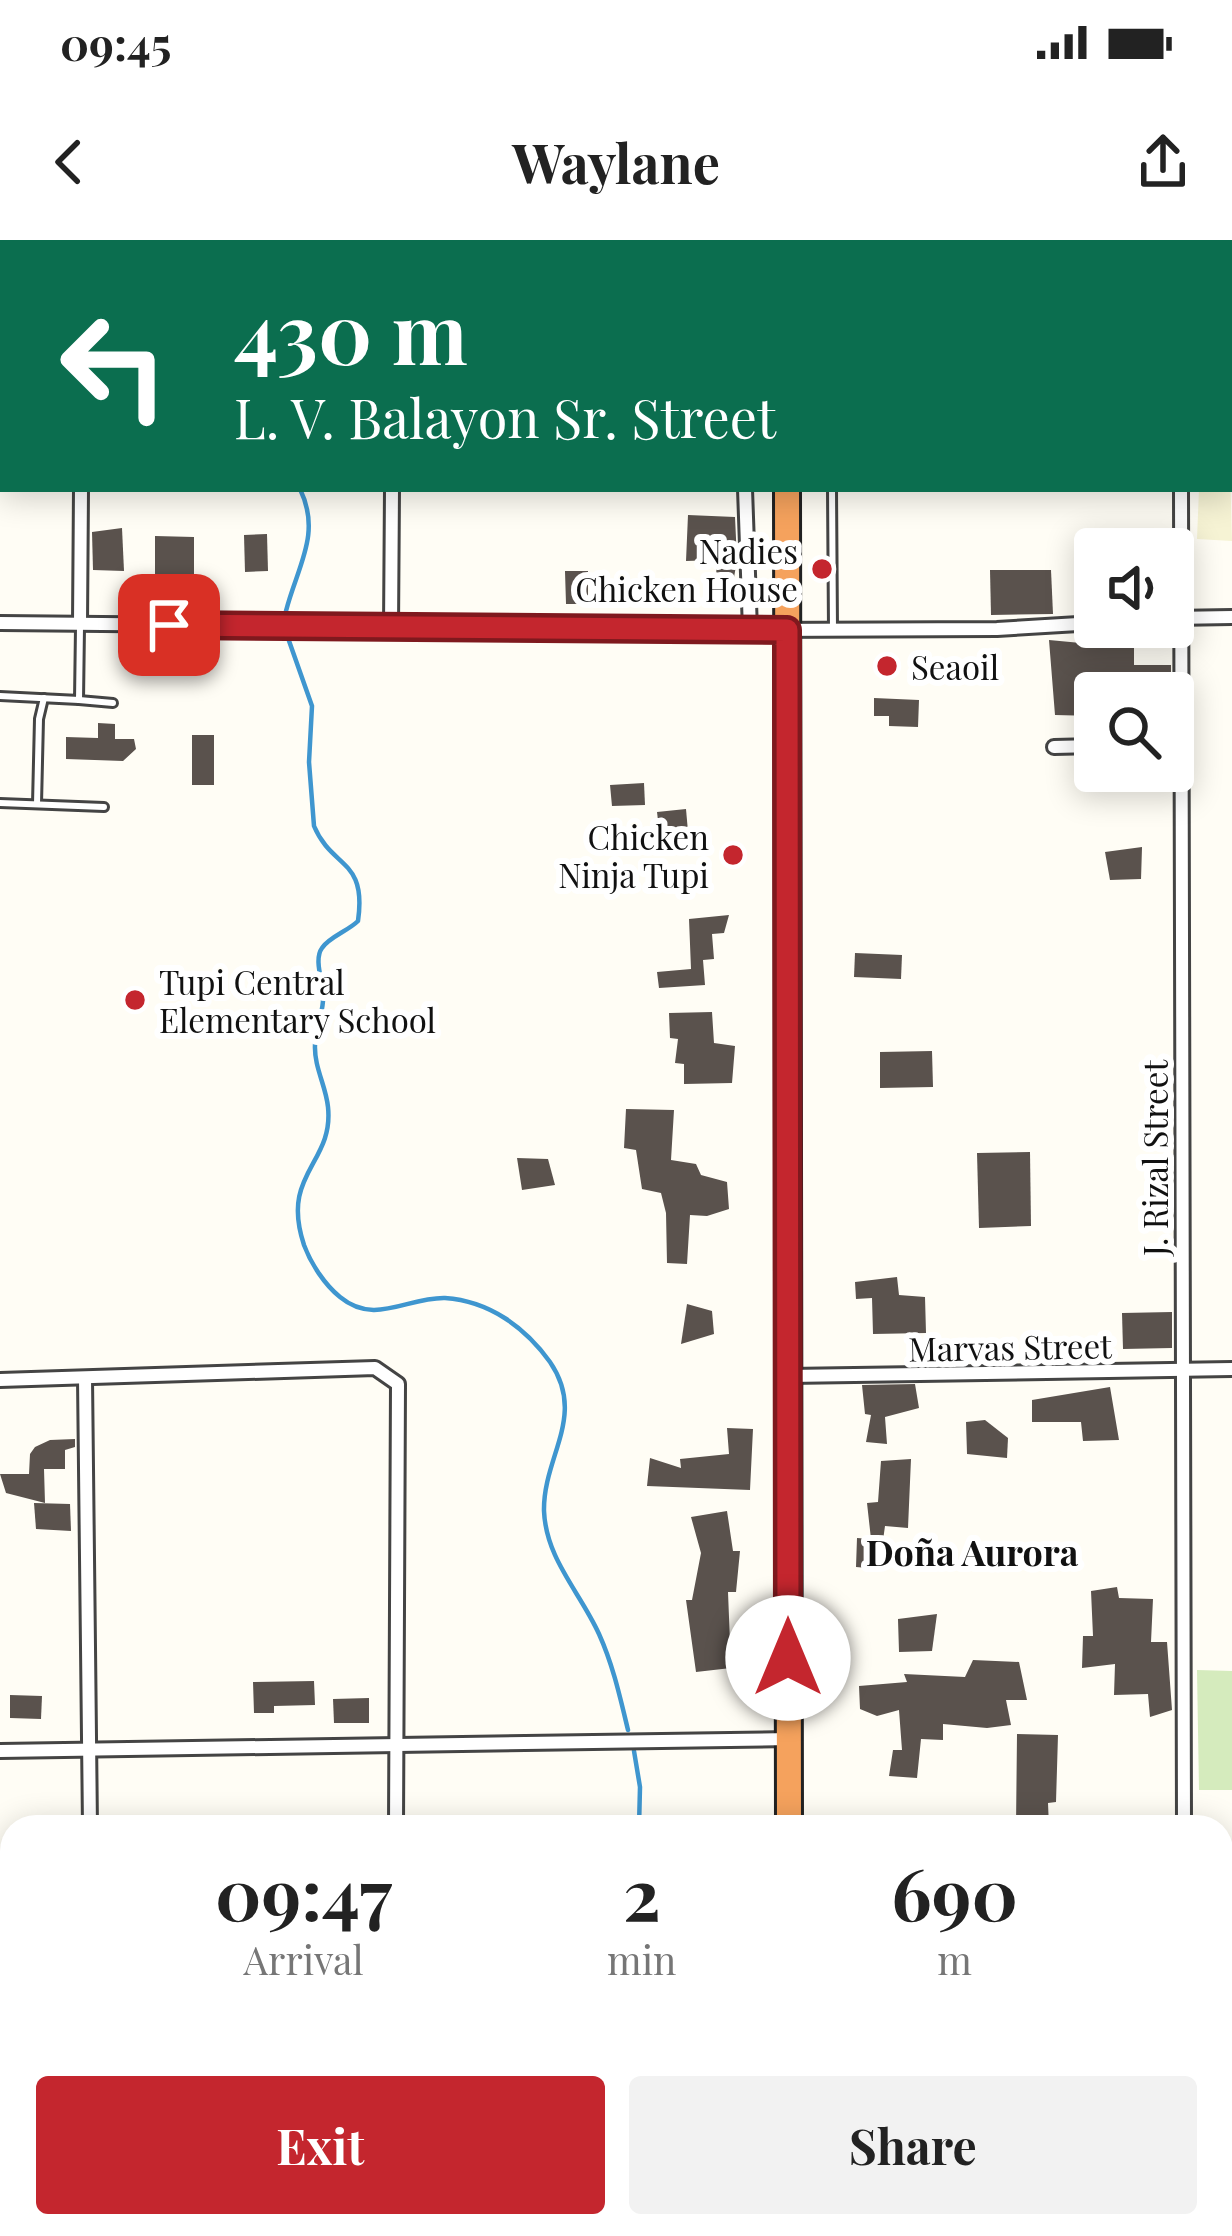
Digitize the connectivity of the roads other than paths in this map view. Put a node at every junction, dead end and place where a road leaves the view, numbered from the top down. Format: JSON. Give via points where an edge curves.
{"nodes":[{"id":1,"x":81,"y":492,"type":"edge"},
{"id":2,"x":392,"y":492,"type":"edge"},
{"id":3,"x":745,"y":492,"type":"edge"},
{"id":4,"x":787,"y":492,"type":"edge"},
{"id":5,"x":832,"y":492,"type":"edge"},
{"id":6,"x":1180,"y":492,"type":"edge"},
{"id":7,"x":1179,"y":528,"type":"edge"},
{"id":8,"x":1232,"y":617,"type":"edge"},
{"id":9,"x":1194,"y":618,"type":"edge"},
{"id":10,"x":0,"y":623,"type":"edge"},
{"id":11,"x":80,"y":623,"type":"junction"},
{"id":12,"x":1074,"y":624,"type":"edge"},
{"id":13,"x":391,"y":629,"type":"junction"},
{"id":14,"x":749,"y":630,"type":"junction"},
{"id":15,"x":787,"y":630,"type":"junction"},
{"id":16,"x":833,"y":630,"type":"junction"},
{"id":17,"x":0,"y":696,"type":"edge"},
{"id":18,"x":44,"y":698,"type":"junction"},
{"id":19,"x":80,"y":700,"type":"junction"},
{"id":20,"x":113,"y":703,"type":"dead end"},
{"id":21,"x":1054,"y":747,"type":"dead end"},
{"id":22,"x":1074,"y":747,"type":"edge"},
{"id":23,"x":1178,"y":792,"type":"edge"},
{"id":24,"x":0,"y":803,"type":"edge"},
{"id":25,"x":37,"y":804,"type":"junction"},
{"id":26,"x":104,"y":807,"type":"dead end"},
{"id":27,"x":1232,"y":1369,"type":"edge"},
{"id":28,"x":1181,"y":1371,"type":"junction"},
{"id":29,"x":788,"y":1376,"type":"junction"},
{"id":30,"x":85,"y":1378,"type":"junction"},
{"id":31,"x":0,"y":1380,"type":"edge"},
{"id":32,"x":788,"y":1738,"type":"junction"},
{"id":33,"x":396,"y":1746,"type":"junction"},
{"id":34,"x":0,"y":1751,"type":"edge"},
{"id":35,"x":89,"y":1751,"type":"junction"},
{"id":36,"x":90,"y":1815,"type":"edge"},
{"id":37,"x":396,"y":1815,"type":"edge"},
{"id":38,"x":789,"y":1815,"type":"edge"},
{"id":39,"x":1184,"y":1815,"type":"edge"}],
"edges":[{"from":1,"to":11,"type":"street"},
{"from":2,"to":13,"type":"street"},
{"from":3,"to":14,"type":"street"},
{"from":4,"to":15,"type":"highway"},
{"from":5,"to":16,"type":"lane"},
{"from":6,"to":7,"type":"street","name":"J. Rizal Street"},
{"from":8,"to":9,"type":"street"},
{"from":10,"to":11,"type":"street"},
{"from":11,"to":13,"type":"street"},
{"from":11,"to":19,"type":"lane"},
{"from":12,"to":16,"type":"street"},
{"from":13,"to":14,"type":"street"},
{"from":14,"to":15,"type":"street"},
{"from":15,"to":16,"type":"street"},
{"from":15,"to":29,"type":"highway"},
{"from":17,"to":18,"type":"lane"},
{"from":18,"to":19,"type":"lane"},
{"from":18,"to":25,"type":"lane"},
{"from":19,"to":20,"type":"lane"},
{"from":21,"to":22,"type":"street"},
{"from":23,"to":28,"type":"street","name":"J. Rizal Street"},
{"from":24,"to":25,"type":"lane"},
{"from":25,"to":26,"type":"lane"},
{"from":27,"to":28,"type":"street","name":"Marvas Street"},
{"from":28,"to":29,"type":"street","name":"Marvas Street"},
{"from":28,"to":39,"type":"street","name":"J. Rizal Street"},
{"from":29,"to":32,"type":"highway"},
{"from":30,"to":31,"type":"street"},
{"from":30,"to":33,"type":"street","via":[[375,1368],[398,1384]]},
{"from":30,"to":35,"type":"street"},
{"from":32,"to":33,"type":"street"},
{"from":32,"to":38,"type":"highway"},
{"from":33,"to":35,"type":"street"},
{"from":33,"to":37,"type":"street"},
{"from":34,"to":35,"type":"street"},
{"from":35,"to":36,"type":"street"}]}
